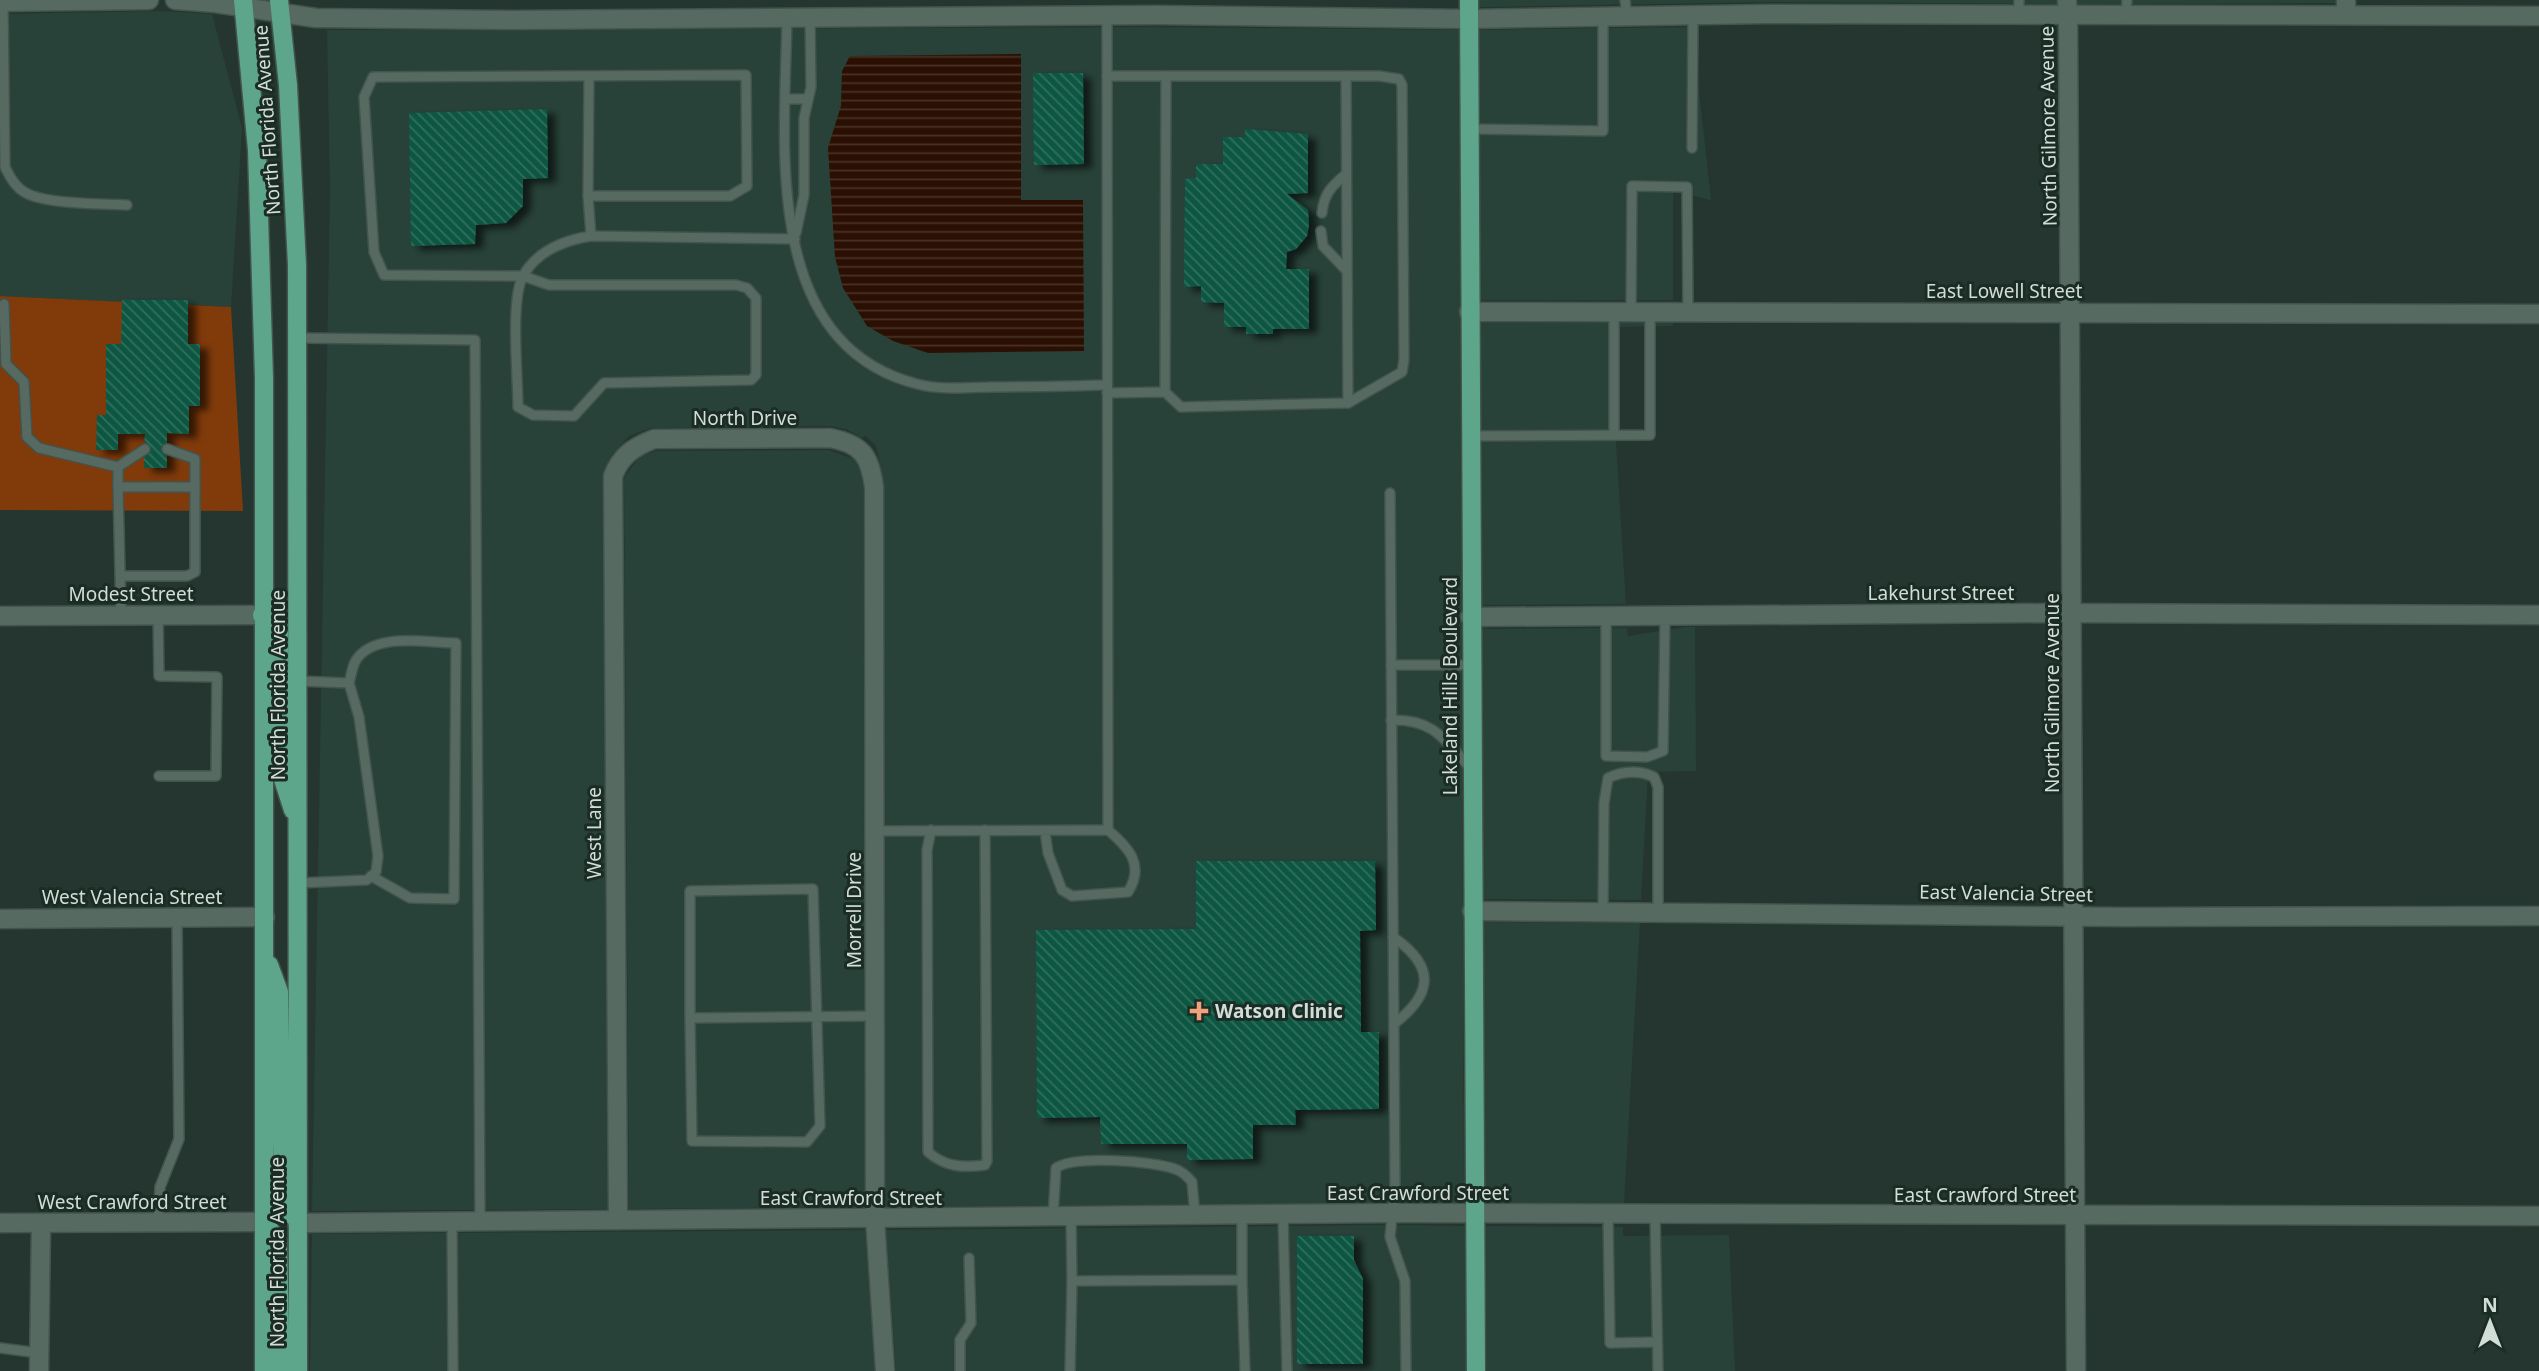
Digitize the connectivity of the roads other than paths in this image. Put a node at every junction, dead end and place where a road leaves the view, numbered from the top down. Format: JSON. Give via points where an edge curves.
{"nodes":[{"id":1,"x":149,"y":0,"type":"edge"},
{"id":2,"x":175,"y":0,"type":"edge"},
{"id":3,"x":1469,"y":0,"type":"edge"},
{"id":4,"x":2,"y":2,"type":"edge"},
{"id":5,"x":244,"y":3,"type":"edge"},
{"id":6,"x":279,"y":6,"type":"edge"},
{"id":7,"x":1722,"y":7,"type":"edge"},
{"id":8,"x":2346,"y":7,"type":"edge"},
{"id":9,"x":1626,"y":8,"type":"edge"},
{"id":10,"x":2019,"y":8,"type":"edge"},
{"id":11,"x":2068,"y":8,"type":"edge"},
{"id":12,"x":2127,"y":8,"type":"edge"},
{"id":13,"x":1693,"y":15,"type":"junction"},
{"id":14,"x":1107,"y":16,"type":"junction"},
{"id":15,"x":1603,"y":16,"type":"junction"},
{"id":16,"x":2539,"y":16,"type":"edge"},
{"id":17,"x":787,"y":18,"type":"junction"},
{"id":18,"x":810,"y":18,"type":"junction"},
{"id":19,"x":1469,"y":19,"type":"junction"},
{"id":20,"x":589,"y":76,"type":"junction"},
{"id":21,"x":1107,"y":76,"type":"junction"},
{"id":22,"x":1166,"y":76,"type":"junction"},
{"id":23,"x":1346,"y":76,"type":"junction"},
{"id":24,"x":787,"y":99,"type":"junction"},
{"id":25,"x":808,"y":99,"type":"junction"},
{"id":26,"x":1469,"y":129,"type":"junction"},
{"id":27,"x":1692,"y":148,"type":"dead end"},
{"id":28,"x":1346,"y":174,"type":"junction"},
{"id":29,"x":588,"y":196,"type":"junction"},
{"id":30,"x":127,"y":205,"type":"dead end"},
{"id":31,"x":1322,"y":213,"type":"dead end"},
{"id":32,"x":1321,"y":231,"type":"dead end"},
{"id":33,"x":591,"y":236,"type":"junction"},
{"id":34,"x":795,"y":239,"type":"junction"},
{"id":35,"x":1346,"y":270,"type":"junction"},
{"id":36,"x":523,"y":276,"type":"junction"},
{"id":37,"x":4,"y":304,"type":"dead end"},
{"id":38,"x":1632,"y":311,"type":"junction"},
{"id":39,"x":1688,"y":311,"type":"junction"},
{"id":40,"x":1469,"y":312,"type":"junction"},
{"id":41,"x":2071,"y":313,"type":"junction"},
{"id":42,"x":2539,"y":314,"type":"edge"},
{"id":43,"x":298,"y":338,"type":"junction"},
{"id":44,"x":1107,"y":389,"type":"junction"},
{"id":45,"x":1165,"y":392,"type":"junction"},
{"id":46,"x":1348,"y":403,"type":"junction"},
{"id":47,"x":1614,"y":435,"type":"junction"},
{"id":48,"x":1469,"y":436,"type":"junction"},
{"id":49,"x":145,"y":449,"type":"dead end"},
{"id":50,"x":167,"y":449,"type":"dead end"},
{"id":51,"x":862,"y":451,"type":"joint"},
{"id":52,"x":629,"y":452,"type":"joint"},
{"id":53,"x":118,"y":467,"type":"junction"},
{"id":54,"x":118,"y":487,"type":"junction"},
{"id":55,"x":195,"y":487,"type":"junction"},
{"id":56,"x":1390,"y":493,"type":"dead end"},
{"id":57,"x":120,"y":576,"type":"junction"},
{"id":58,"x":2073,"y":613,"type":"junction"},
{"id":59,"x":121,"y":615,"type":"junction"},
{"id":60,"x":158,"y":615,"type":"junction"},
{"id":61,"x":262,"y":615,"type":"junction"},
{"id":62,"x":2539,"y":615,"type":"edge"},
{"id":63,"x":0,"y":616,"type":"edge"},
{"id":64,"x":1606,"y":616,"type":"junction"},
{"id":65,"x":1665,"y":616,"type":"junction"},
{"id":66,"x":1470,"y":617,"type":"junction"},
{"id":67,"x":1391,"y":665,"type":"junction"},
{"id":68,"x":1471,"y":665,"type":"junction"},
{"id":69,"x":298,"y":681,"type":"junction"},
{"id":70,"x":349,"y":683,"type":"junction"},
{"id":71,"x":1391,"y":720,"type":"junction"},
{"id":72,"x":1471,"y":770,"type":"junction"},
{"id":73,"x":159,"y":776,"type":"dead end"},
{"id":74,"x":299,"y":830,"type":"junction"},
{"id":75,"x":931,"y":830,"type":"junction"},
{"id":76,"x":985,"y":830,"type":"junction"},
{"id":77,"x":1108,"y":830,"type":"junction"},
{"id":78,"x":874,"y":831,"type":"junction"},
{"id":79,"x":1045,"y":831,"type":"junction"},
{"id":80,"x":371,"y":876,"type":"junction"},
{"id":81,"x":299,"y":883,"type":"junction"},
{"id":82,"x":1472,"y":911,"type":"junction"},
{"id":83,"x":1603,"y":912,"type":"junction"},
{"id":84,"x":1658,"y":912,"type":"junction"},
{"id":85,"x":2074,"y":914,"type":"junction"},
{"id":86,"x":2539,"y":916,"type":"edge"},
{"id":87,"x":177,"y":918,"type":"junction"},
{"id":88,"x":265,"y":918,"type":"junction"},
{"id":89,"x":0,"y":919,"type":"edge"},
{"id":90,"x":1393,"y":937,"type":"junction"},
{"id":91,"x":265,"y":953,"type":"junction"},
{"id":92,"x":817,"y":1016,"type":"junction"},
{"id":93,"x":875,"y":1016,"type":"junction"},
{"id":94,"x":690,"y":1018,"type":"junction"},
{"id":95,"x":1394,"y":1024,"type":"junction"},
{"id":96,"x":1392,"y":1213,"type":"junction"},
{"id":97,"x":1475,"y":1214,"type":"junction"},
{"id":98,"x":1242,"y":1215,"type":"junction"},
{"id":99,"x":1283,"y":1215,"type":"junction"},
{"id":100,"x":1608,"y":1215,"type":"junction"},
{"id":101,"x":1655,"y":1215,"type":"junction"},
{"id":102,"x":1195,"y":1216,"type":"junction"},
{"id":103,"x":2075,"y":1216,"type":"junction"},
{"id":104,"x":2539,"y":1216,"type":"edge"},
{"id":105,"x":1062,"y":1217,"type":"junction"},
{"id":106,"x":875,"y":1219,"type":"junction"},
{"id":107,"x":618,"y":1220,"type":"junction"},
{"id":108,"x":265,"y":1222,"type":"junction"},
{"id":109,"x":0,"y":1223,"type":"edge"},
{"id":110,"x":41,"y":1223,"type":"junction"},
{"id":111,"x":158,"y":1223,"type":"junction"},
{"id":112,"x":297,"y":1223,"type":"junction"},
{"id":113,"x":452,"y":1223,"type":"junction"},
{"id":114,"x":480,"y":1223,"type":"junction"},
{"id":115,"x":969,"y":1258,"type":"dead end"},
{"id":116,"x":1242,"y":1280,"type":"junction"},
{"id":117,"x":1072,"y":1281,"type":"junction"},
{"id":118,"x":1657,"y":1342,"type":"junction"},
{"id":119,"x":0,"y":1348,"type":"edge"},
{"id":120,"x":39,"y":1362,"type":"edge"},
{"id":121,"x":264,"y":1371,"type":"edge"},
{"id":122,"x":281,"y":1371,"type":"edge"},
{"id":123,"x":298,"y":1371,"type":"edge"},
{"id":124,"x":453,"y":1371,"type":"edge"},
{"id":125,"x":886,"y":1371,"type":"edge"},
{"id":126,"x":960,"y":1371,"type":"edge"},
{"id":127,"x":1070,"y":1371,"type":"edge"},
{"id":128,"x":1245,"y":1371,"type":"edge"},
{"id":129,"x":1287,"y":1371,"type":"edge"},
{"id":130,"x":1406,"y":1371,"type":"edge"},
{"id":131,"x":1476,"y":1371,"type":"edge"},
{"id":132,"x":1658,"y":1371,"type":"edge"},
{"id":133,"x":2076,"y":1371,"type":"edge"}],
"edges":[{"from":1,"to":4,"type":"street"},
{"from":2,"to":5,"type":"street"},
{"from":3,"to":19,"type":"main road","name":"Lakeland Hills Boulevard"},
{"from":4,"to":30,"type":"lane","via":[[5,167],[12,182],[27,194]]},
{"from":5,"to":6,"type":"street"},
{"from":5,"to":61,"type":"main road","name":"North Florida Avenue","via":[[262,242]]},
{"from":6,"to":17,"type":"street","via":[[316,18]]},
{"from":6,"to":43,"type":"main road","name":"North Florida Avenue","via":[[295,196]]},
{"from":7,"to":10,"type":"street"},
{"from":7,"to":13,"type":"street"},
{"from":8,"to":12,"type":"street"},
{"from":8,"to":16,"type":"street"},
{"from":9,"to":13,"type":"street"},
{"from":9,"to":15,"type":"street"},
{"from":10,"to":11,"type":"street"},
{"from":11,"to":12,"type":"street"},
{"from":11,"to":41,"type":"street","name":"North Gilmore Avenue"},
{"from":13,"to":27,"type":"lane"},
{"from":14,"to":18,"type":"street"},
{"from":14,"to":19,"type":"street"},
{"from":14,"to":21,"type":"lane"},
{"from":15,"to":19,"type":"street"},
{"from":15,"to":26,"type":"lane","via":[[1603,131]]},
{"from":17,"to":18,"type":"street"},
{"from":17,"to":24,"type":"lane"},
{"from":18,"to":25,"type":"lane"},
{"from":19,"to":26,"type":"main road","name":"Lakeland Hills Boulevard"},
{"from":20,"to":29,"type":"lane"},
{"from":20,"to":29,"type":"lane","via":[[746,75],[747,186],[730,197]]},
{"from":20,"to":36,"type":"lane","via":[[373,77],[364,97],[374,252],[384,275]]},
{"from":21,"to":22,"type":"lane"},
{"from":21,"to":44,"type":"lane"},
{"from":22,"to":23,"type":"lane"},
{"from":22,"to":45,"type":"lane"},
{"from":23,"to":28,"type":"lane"},
{"from":23,"to":46,"type":"lane","via":[[1394,76],[1402,85],[1404,333],[1402,372]]},
{"from":24,"to":25,"type":"lane"},
{"from":24,"to":34,"type":"lane","via":[[786,197]]},
{"from":25,"to":34,"type":"lane","via":[[804,195]]},
{"from":26,"to":40,"type":"main road","name":"Lakeland Hills Boulevard"},
{"from":28,"to":31,"type":"lane","via":[[1329,188]]},
{"from":28,"to":35,"type":"lane"},
{"from":29,"to":33,"type":"lane"},
{"from":32,"to":35,"type":"lane","via":[[1323,246]]},
{"from":33,"to":34,"type":"lane"},
{"from":33,"to":36,"type":"lane","via":[[562,241]]},
{"from":34,"to":44,"type":"lane","via":[[800,275],[820,316],[849,349],[886,373],[944,388]]},
{"from":35,"to":46,"type":"lane"},
{"from":36,"to":36,"type":"lane","via":[[517,299],[518,407],[533,415],[574,416],[604,383],[751,380],[756,376],[756,298],[747,288],[549,285]]},
{"from":37,"to":53,"type":"lane","via":[[6,364],[24,382],[27,437],[40,448]]},
{"from":38,"to":39,"type":"street","name":"East Lowell Street"},
{"from":38,"to":39,"type":"lane","via":[[1632,186],[1687,187]]},
{"from":38,"to":40,"type":"street","name":"East Lowell Street"},
{"from":38,"to":47,"type":"lane"},
{"from":38,"to":47,"type":"lane","via":[[1650,435]]},
{"from":39,"to":41,"type":"street","name":"East Lowell Street"},
{"from":40,"to":48,"type":"main road","name":"Lakeland Hills Boulevard"},
{"from":41,"to":42,"type":"street","name":"East Lowell Street"},
{"from":41,"to":58,"type":"street","name":"North Gilmore Avenue"},
{"from":43,"to":69,"type":"main road","name":"North Florida Avenue"},
{"from":43,"to":114,"type":"lane","via":[[475,340]]},
{"from":44,"to":45,"type":"lane"},
{"from":44,"to":77,"type":"lane"},
{"from":45,"to":46,"type":"lane","via":[[1181,407]]},
{"from":47,"to":48,"type":"lane"},
{"from":48,"to":66,"type":"main road","name":"Lakeland Hills Boulevard"},
{"from":49,"to":53,"type":"lane"},
{"from":50,"to":55,"type":"lane","via":[[195,459]]},
{"from":51,"to":52,"type":"street","name":"North Drive","via":[[830,438],[654,439]]},
{"from":51,"to":78,"type":"street","name":"Morrell Drive","via":[[871,464],[874,487]]},
{"from":52,"to":107,"type":"street","name":"West Lane","via":[[613,476]]},
{"from":53,"to":54,"type":"lane"},
{"from":54,"to":55,"type":"lane"},
{"from":54,"to":57,"type":"lane"},
{"from":55,"to":57,"type":"lane","via":[[195,572],[187,576]]},
{"from":56,"to":67,"type":"lane"},
{"from":57,"to":59,"type":"lane"},
{"from":58,"to":62,"type":"street","name":"Lakehurst Street"},
{"from":58,"to":65,"type":"street","name":"Lakehurst Street"},
{"from":58,"to":85,"type":"street","name":"North Gilmore Avenue"},
{"from":59,"to":60,"type":"street","name":"Modest Street"},
{"from":59,"to":63,"type":"street","name":"Modest Street"},
{"from":60,"to":61,"type":"street","name":"Modest Street"},
{"from":60,"to":73,"type":"lane","via":[[159,676],[217,677],[216,776]]},
{"from":61,"to":74,"type":"main road","via":[[279,625],[282,776]]},
{"from":61,"to":88,"type":"main road","name":"North Florida Avenue"},
{"from":64,"to":65,"type":"street","name":"Lakehurst Street"},
{"from":64,"to":65,"type":"lane","via":[[1606,756],[1647,757],[1663,751]]},
{"from":64,"to":66,"type":"street","name":"Lakehurst Street"},
{"from":66,"to":68,"type":"main road","name":"Lakeland Hills Boulevard"},
{"from":67,"to":68,"type":"lane"},
{"from":67,"to":71,"type":"lane"},
{"from":68,"to":72,"type":"main road","name":"Lakeland Hills Boulevard"},
{"from":69,"to":70,"type":"lane"},
{"from":69,"to":74,"type":"main road","name":"North Florida Avenue"},
{"from":70,"to":80,"type":"lane","via":[[359,717],[378,856]]},
{"from":70,"to":80,"type":"lane","via":[[356,660],[383,643],[456,643],[454,899],[410,898]]},
{"from":71,"to":72,"type":"lane","via":[[1406,719],[1435,729]]},
{"from":71,"to":90,"type":"lane"},
{"from":72,"to":82,"type":"main road","name":"Lakeland Hills Boulevard"},
{"from":74,"to":81,"type":"main road","name":"North Florida Avenue"},
{"from":75,"to":76,"type":"lane"},
{"from":75,"to":76,"type":"lane","via":[[927,850],[928,1152],[940,1163],[974,1166],[988,1161]]},
{"from":75,"to":78,"type":"lane"},
{"from":76,"to":79,"type":"lane"},
{"from":77,"to":79,"type":"lane"},
{"from":77,"to":79,"type":"lane","via":[[1127,846],[1136,863],[1135,881],[1121,895],[1072,896],[1062,890]]},
{"from":78,"to":93,"type":"street","name":"Morrell Drive"},
{"from":80,"to":81,"type":"lane","via":[[349,883]]},
{"from":81,"to":112,"type":"main road","name":"North Florida Avenue"},
{"from":82,"to":83,"type":"street","name":"East Valencia Street"},
{"from":82,"to":97,"type":"main road","name":"Lakeland Hills Boulevard"},
{"from":83,"to":84,"type":"street","name":"East Valencia Street"},
{"from":83,"to":84,"type":"lane","via":[[1604,803],[1608,778],[1620,772],[1644,772],[1654,776],[1658,787]]},
{"from":84,"to":85,"type":"street","name":"East Valencia Street"},
{"from":85,"to":86,"type":"street","name":"East Valencia Street"},
{"from":85,"to":103,"type":"street","name":"North Gilmore Avenue"},
{"from":87,"to":88,"type":"street","name":"West Valencia Street"},
{"from":87,"to":89,"type":"street","name":"West Valencia Street"},
{"from":87,"to":111,"type":"lane","via":[[179,1139],[160,1187]]},
{"from":88,"to":91,"type":"main road","name":"North Florida Avenue"},
{"from":90,"to":95,"type":"lane"},
{"from":90,"to":95,"type":"lane","via":[[1414,951],[1423,971],[1421,995]]},
{"from":91,"to":108,"type":"main road","name":"North Florida Avenue"},
{"from":91,"to":112,"type":"main road","via":[[279,992],[283,1191]]},
{"from":92,"to":93,"type":"lane"},
{"from":92,"to":94,"type":"lane"},
{"from":92,"to":94,"type":"lane","via":[[820,1126],[807,1142],[692,1141]]},
{"from":92,"to":94,"type":"lane","via":[[813,889],[690,891]]},
{"from":93,"to":106,"type":"street","name":"Morrell Drive"},
{"from":95,"to":96,"type":"lane"},
{"from":96,"to":97,"type":"street","name":"East Crawford Street"},
{"from":96,"to":99,"type":"street","name":"East Crawford Street"},
{"from":96,"to":130,"type":"lane","via":[[1390,1237],[1405,1281]]},
{"from":97,"to":100,"type":"street","name":"East Crawford Street"},
{"from":97,"to":131,"type":"main road","name":"Lakeland Hills Boulevard"},
{"from":98,"to":99,"type":"street","name":"East Crawford Street"},
{"from":98,"to":102,"type":"street","name":"East Crawford Street"},
{"from":98,"to":116,"type":"lane"},
{"from":99,"to":129,"type":"lane"},
{"from":100,"to":101,"type":"street","name":"East Crawford Street"},
{"from":100,"to":118,"type":"lane","via":[[1610,1343]]},
{"from":101,"to":103,"type":"street","name":"East Crawford Street"},
{"from":101,"to":118,"type":"lane"},
{"from":102,"to":105,"type":"street","name":"East Crawford Street"},
{"from":102,"to":105,"type":"lane","via":[[1192,1182],[1178,1170],[1157,1164],[1071,1162],[1056,1168],[1054,1175]]},
{"from":103,"to":104,"type":"street","name":"East Crawford Street"},
{"from":103,"to":133,"type":"street","name":"North Gilmore Avenue"},
{"from":105,"to":106,"type":"street","name":"East Crawford Street"},
{"from":105,"to":117,"type":"lane"},
{"from":106,"to":107,"type":"street","name":"East Crawford Street"},
{"from":106,"to":125,"type":"street","name":"Morrell Drive"},
{"from":107,"to":114,"type":"street","name":"East Crawford Street"},
{"from":108,"to":111,"type":"street","name":"West Crawford Street"},
{"from":108,"to":121,"type":"main road","name":"North Florida Avenue"},
{"from":108,"to":122,"type":"main road","via":[[278,1243]]},
{"from":109,"to":110,"type":"street","name":"West Crawford Street"},
{"from":110,"to":111,"type":"street","name":"West Crawford Street"},
{"from":110,"to":120,"type":"street"},
{"from":112,"to":113,"type":"street","name":"East Crawford Street"},
{"from":112,"to":123,"type":"main road","name":"North Florida Avenue"},
{"from":113,"to":114,"type":"street","name":"East Crawford Street"},
{"from":113,"to":124,"type":"lane"},
{"from":115,"to":126,"type":"lane","via":[[971,1323],[960,1340]]},
{"from":116,"to":117,"type":"lane"},
{"from":116,"to":128,"type":"lane"},
{"from":117,"to":127,"type":"lane"},
{"from":118,"to":132,"type":"lane"},
{"from":119,"to":120,"type":"lane"}]}
